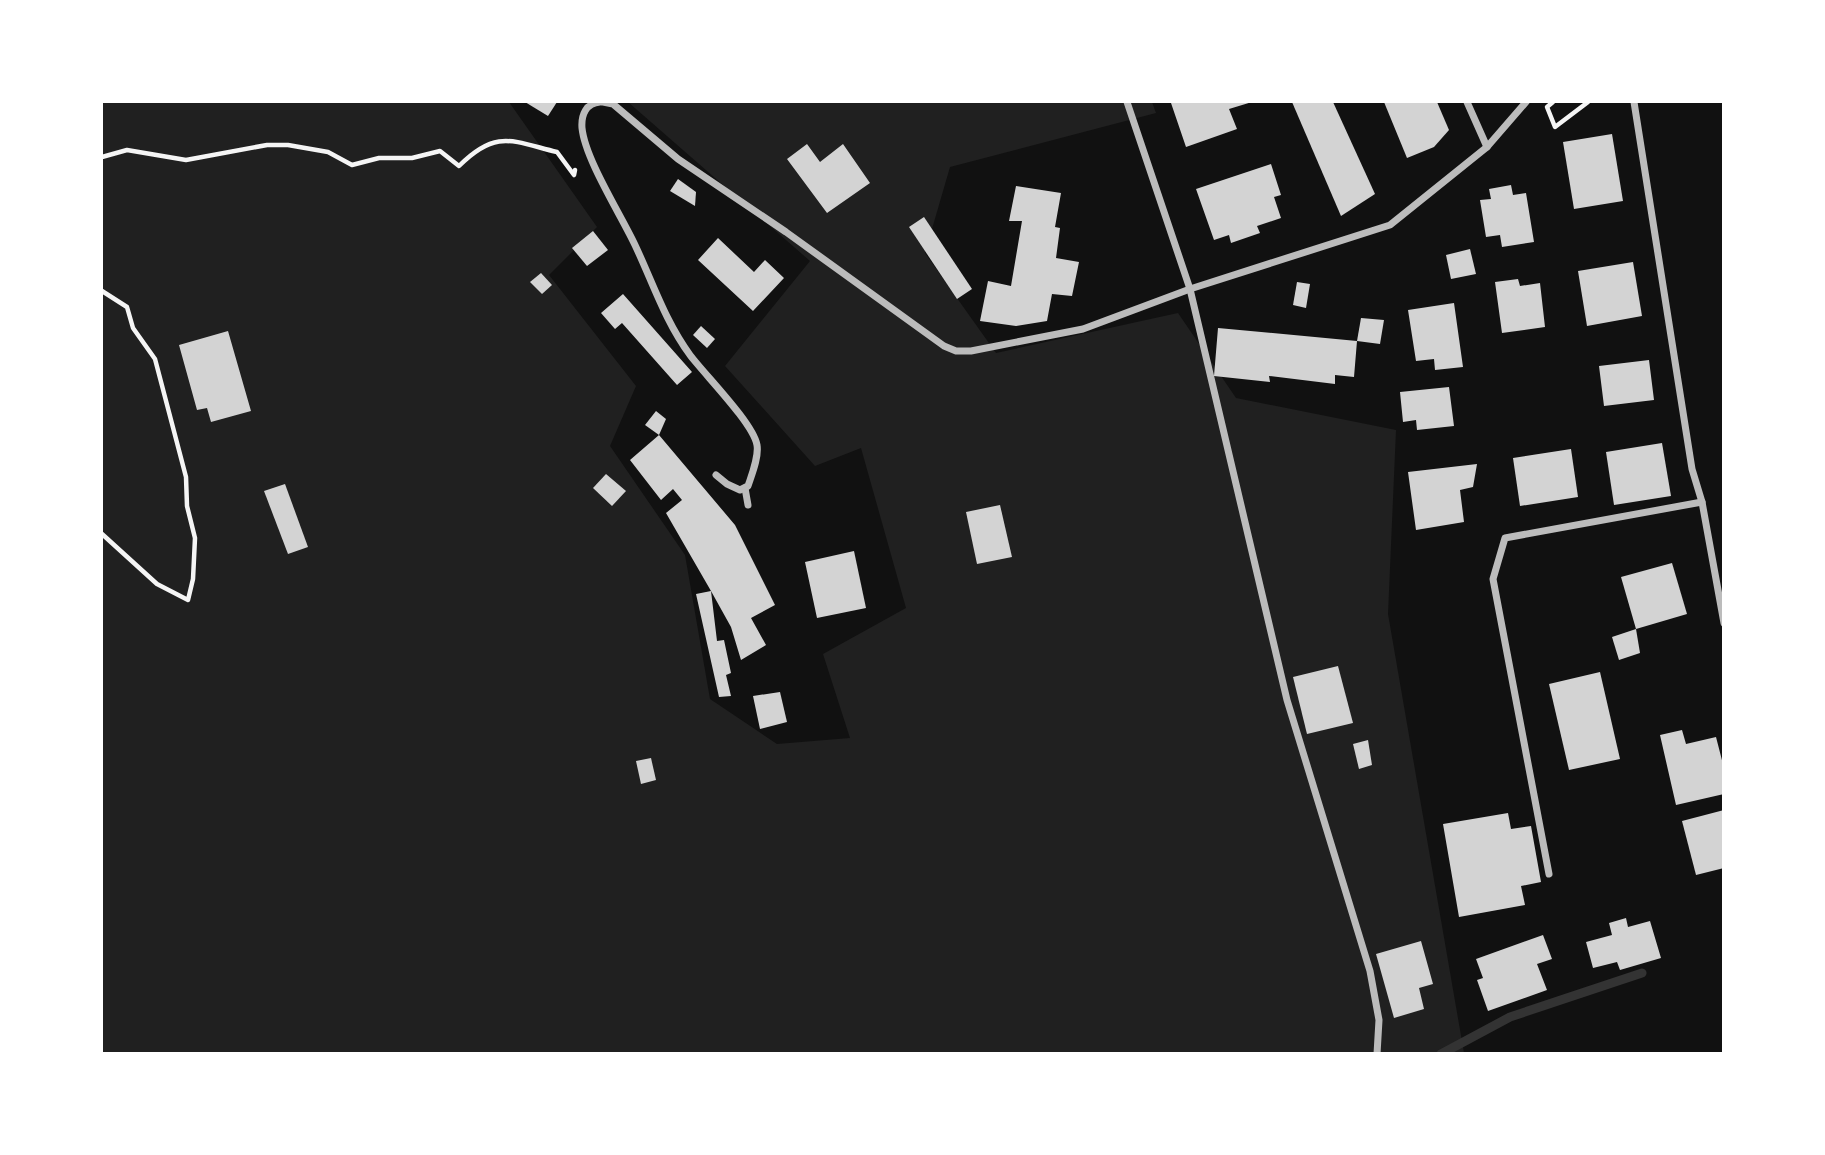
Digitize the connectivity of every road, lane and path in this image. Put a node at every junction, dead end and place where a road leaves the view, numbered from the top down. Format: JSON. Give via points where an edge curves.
{"nodes":[{"id":1,"x":602,"y":102,"type":"edge"},
{"id":2,"x":1127,"y":102,"type":"edge"},
{"id":3,"x":1467,"y":102,"type":"edge"},
{"id":4,"x":1526,"y":102,"type":"edge"},
{"id":5,"x":1553,"y":102,"type":"edge"},
{"id":6,"x":1588,"y":102,"type":"edge"},
{"id":7,"x":1634,"y":102,"type":"edge"},
{"id":8,"x":1487,"y":147,"type":"junction"},
{"id":9,"x":102,"y":157,"type":"edge"},
{"id":10,"x":576,"y":165,"type":"dead end"},
{"id":11,"x":1190,"y":289,"type":"junction"},
{"id":12,"x":102,"y":291,"type":"edge"},
{"id":13,"x":716,"y":475,"type":"dead end"},
{"id":14,"x":745,"y":488,"type":"junction"},
{"id":15,"x":1702,"y":502,"type":"junction"},
{"id":16,"x":748,"y":505,"type":"dead end"},
{"id":17,"x":102,"y":534,"type":"edge"},
{"id":18,"x":1724,"y":623,"type":"edge"},
{"id":19,"x":1549,"y":874,"type":"dead end"},
{"id":20,"x":1377,"y":1054,"type":"edge"}],
"edges":[{"from":1,"to":11,"type":"street","via":[[613,104],[677,159],[956,351],[1083,329]]},
{"from":1,"to":14,"type":"street","via":[[587,107],[583,116],[590,154],[664,315],[757,444],[754,470]]},
{"from":2,"to":11,"type":"street"},
{"from":3,"to":8,"type":"street"},
{"from":4,"to":8,"type":"street"},
{"from":5,"to":6,"type":"path","via":[[1548,107],[1555,127]]},
{"from":7,"to":15,"type":"street","via":[[1692,469]]},
{"from":8,"to":11,"type":"street","via":[[1390,225]]},
{"from":9,"to":10,"type":"path","via":[[127,150],[186,160],[288,145],[328,152],[352,165],[440,151],[459,166],[477,148],[505,140],[558,152],[574,175]]},
{"from":11,"to":20,"type":"street","via":[[1287,701],[1370,971],[1379,1020]]},
{"from":12,"to":17,"type":"path","via":[[127,307],[133,328],[159,372],[186,477],[195,538],[188,600],[157,584]]},
{"from":13,"to":14,"type":"street","via":[[740,490]]},
{"from":14,"to":16,"type":"street"},
{"from":15,"to":18,"type":"street"},
{"from":15,"to":19,"type":"street","via":[[1505,538],[1493,579]]}]}
